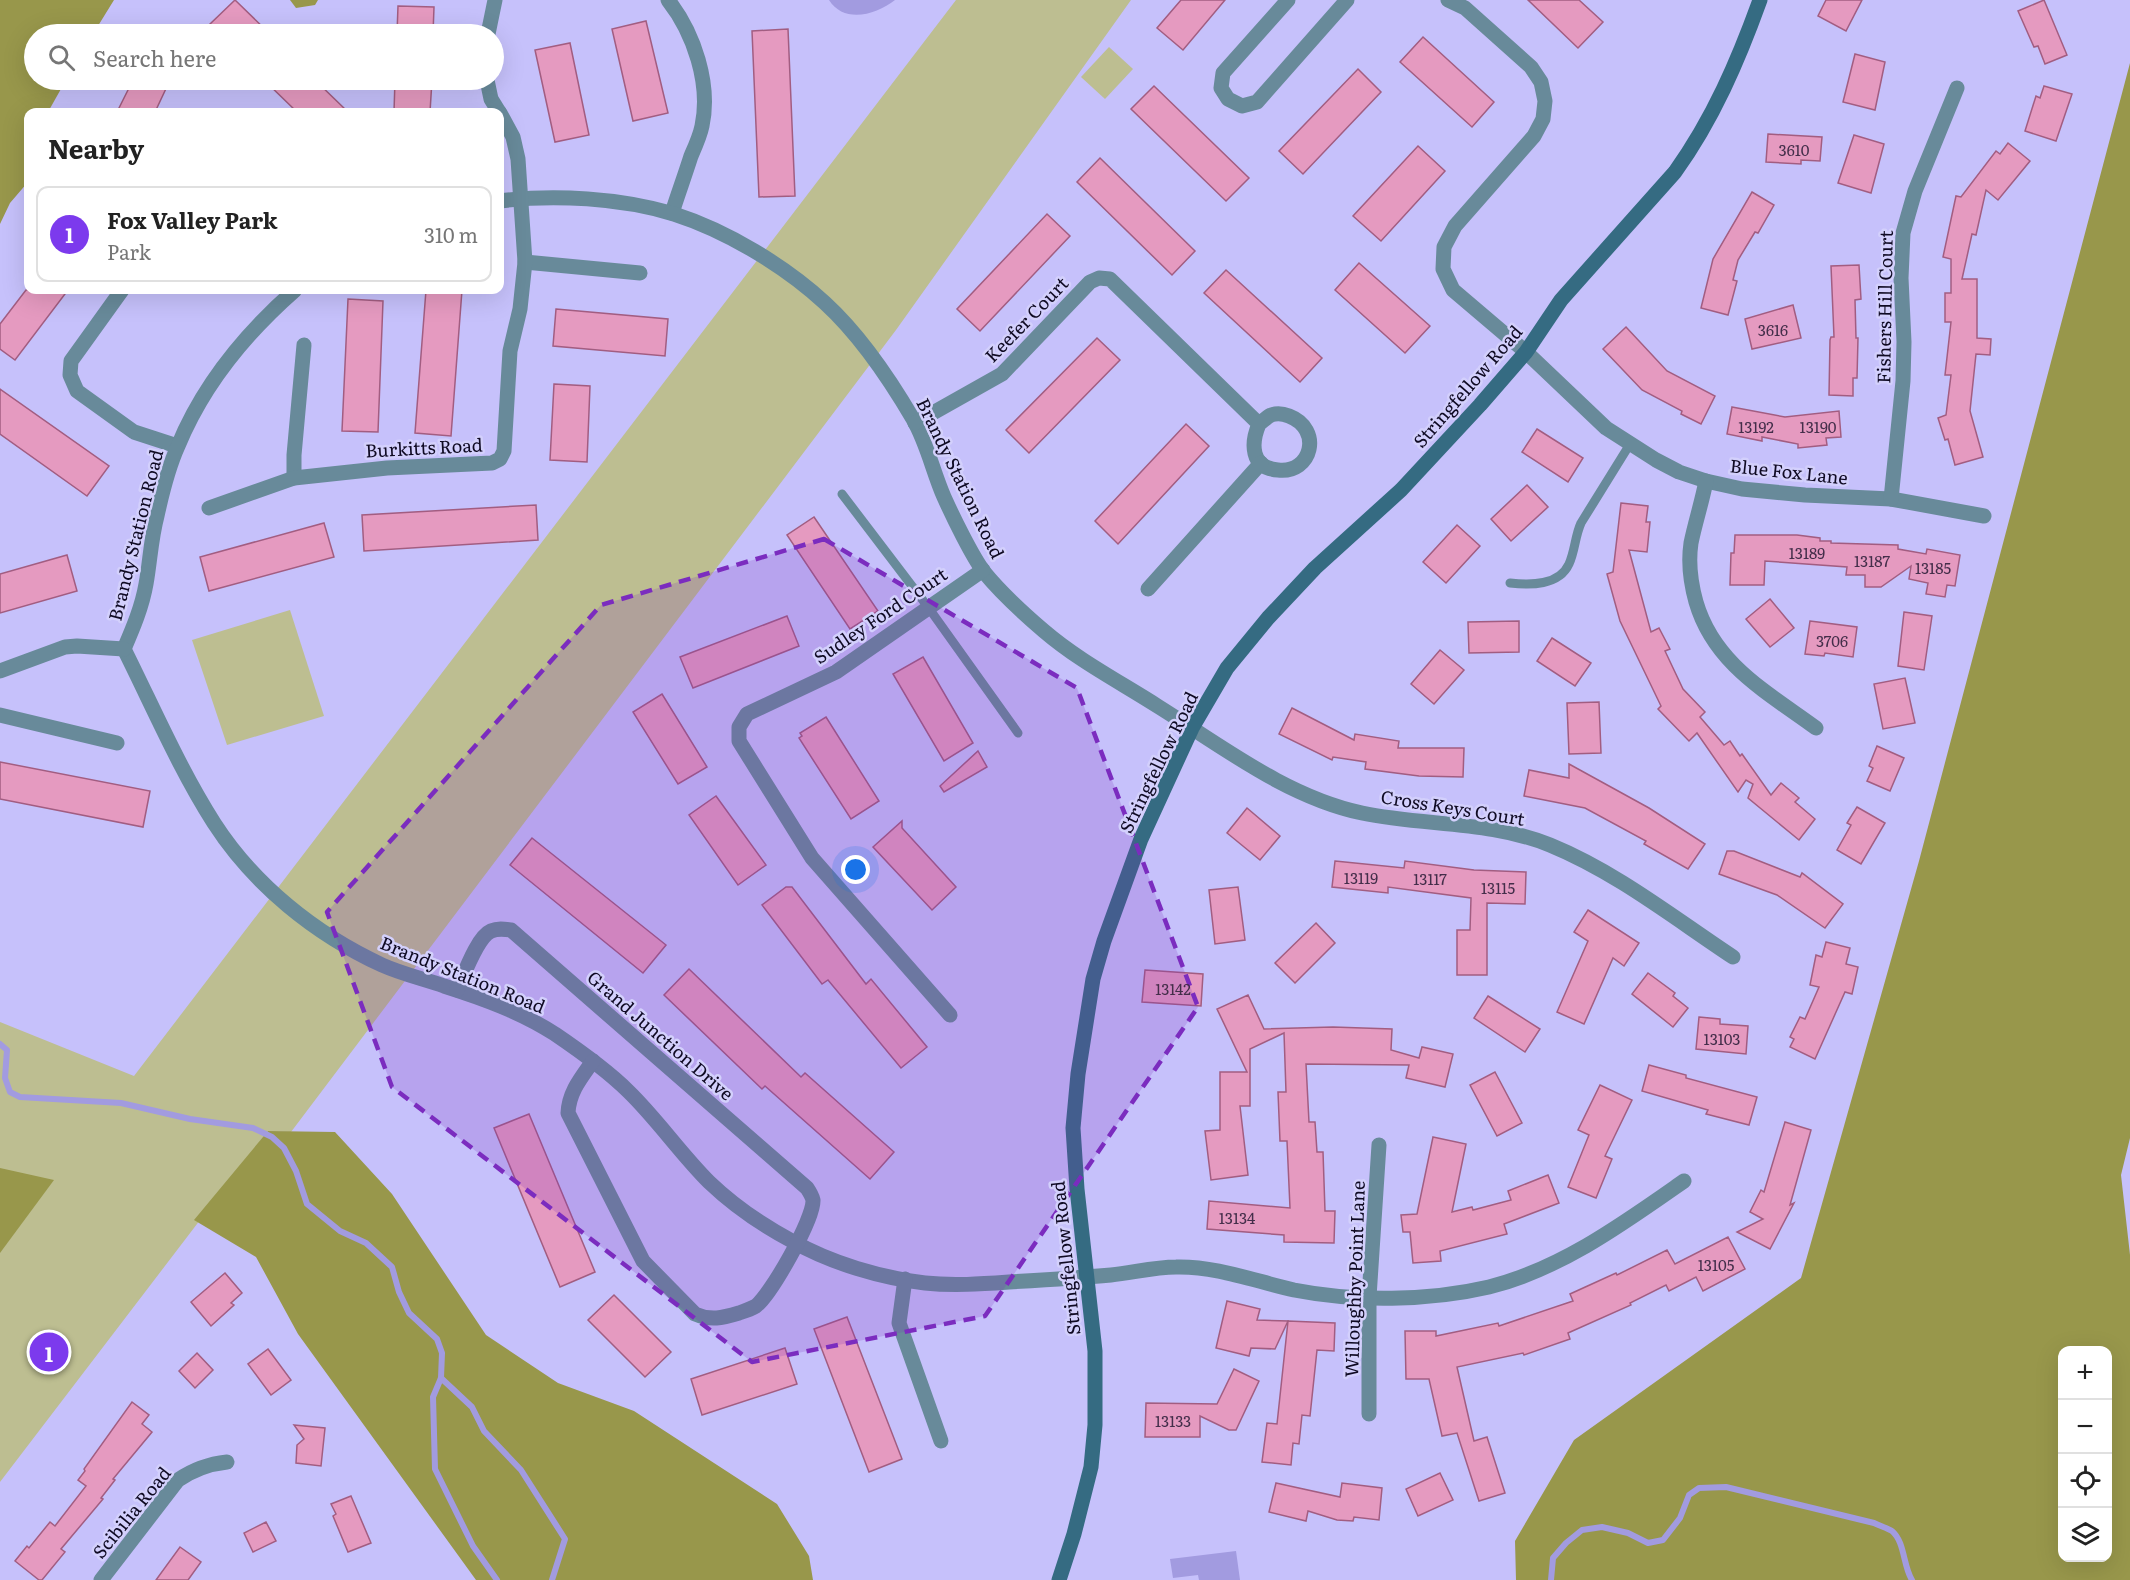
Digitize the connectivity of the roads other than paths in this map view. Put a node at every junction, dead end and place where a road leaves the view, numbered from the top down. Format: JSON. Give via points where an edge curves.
{"nodes":[{"id":1,"x":495,"y":0,"type":"edge"},
{"id":2,"x":668,"y":0,"type":"edge"},
{"id":3,"x":1288,"y":0,"type":"edge"},
{"id":4,"x":1347,"y":0,"type":"edge"},
{"id":5,"x":1448,"y":0,"type":"edge"},
{"id":6,"x":1760,"y":0,"type":"edge"},
{"id":7,"x":490,"y":24,"type":"edge"},
{"id":8,"x":1957,"y":88,"type":"dead end"},
{"id":9,"x":489,"y":90,"type":"edge"},
{"id":10,"x":496,"y":108,"type":"edge"},
{"id":11,"x":504,"y":122,"type":"edge"},
{"id":12,"x":520,"y":198,"type":"junction"},
{"id":13,"x":504,"y":200,"type":"edge"},
{"id":14,"x":672,"y":213,"type":"junction"},
{"id":15,"x":525,"y":262,"type":"junction"},
{"id":16,"x":640,"y":273,"type":"dead end"},
{"id":17,"x":119,"y":294,"type":"edge"},
{"id":18,"x":291,"y":294,"type":"edge"},
{"id":19,"x":304,"y":345,"type":"dead end"},
{"id":20,"x":1526,"y":352,"type":"junction"},
{"id":21,"x":915,"y":423,"type":"junction"},
{"id":22,"x":1259,"y":424,"type":"junction"},
{"id":23,"x":1630,"y":444,"type":"junction"},
{"id":24,"x":177,"y":446,"type":"junction"},
{"id":25,"x":1261,"y":463,"type":"junction"},
{"id":26,"x":294,"y":478,"type":"junction"},
{"id":27,"x":1707,"y":481,"type":"junction"},
{"id":28,"x":842,"y":494,"type":"dead end"},
{"id":29,"x":1891,"y":499,"type":"junction"},
{"id":30,"x":209,"y":508,"type":"dead end"},
{"id":31,"x":1984,"y":516,"type":"dead end"},
{"id":32,"x":982,"y":570,"type":"junction"},
{"id":33,"x":1510,"y":583,"type":"dead end"},
{"id":34,"x":1148,"y":589,"type":"dead end"},
{"id":35,"x":928,"y":608,"type":"junction"},
{"id":36,"x":124,"y":649,"type":"junction"},
{"id":37,"x":0,"y":671,"type":"edge"},
{"id":38,"x":0,"y":715,"type":"edge"},
{"id":39,"x":1192,"y":728,"type":"junction"},
{"id":40,"x":1816,"y":728,"type":"dead end"},
{"id":41,"x":1018,"y":733,"type":"dead end"},
{"id":42,"x":117,"y":743,"type":"dead end"},
{"id":43,"x":1733,"y":957,"type":"dead end"},
{"id":44,"x":457,"y":990,"type":"junction"},
{"id":45,"x":950,"y":1015,"type":"dead end"},
{"id":46,"x":592,"y":1061,"type":"junction"},
{"id":47,"x":1379,"y":1145,"type":"dead end"},
{"id":48,"x":1684,"y":1181,"type":"dead end"},
{"id":49,"x":796,"y":1244,"type":"junction"},
{"id":50,"x":1086,"y":1277,"type":"junction"},
{"id":51,"x":905,"y":1279,"type":"junction"},
{"id":52,"x":1369,"y":1297,"type":"junction"},
{"id":53,"x":1369,"y":1414,"type":"dead end"},
{"id":54,"x":941,"y":1441,"type":"dead end"},
{"id":55,"x":227,"y":1462,"type":"dead end"},
{"id":56,"x":101,"y":1580,"type":"edge"},
{"id":57,"x":1059,"y":1580,"type":"edge"}],
"edges":[{"from":1,"to":7,"type":"street"},
{"from":2,"to":14,"type":"street","via":[[688,33],[701,70],[705,100],[702,126]]},
{"from":3,"to":4,"type":"street","via":[[1223,73],[1221,88],[1228,99],[1242,106],[1257,102]]},
{"from":5,"to":20,"type":"street","name":"Blue Fox Lane","via":[[1465,8],[1531,67],[1541,82],[1543,118],[1534,136],[1455,226],[1444,248],[1443,269],[1453,290]]},
{"from":6,"to":20,"type":"main road","name":"Stringfellow Road","via":[[1731,75],[1691,149],[1561,300]]},
{"from":8,"to":29,"type":"street","name":"Fishers Hill Court","via":[[1915,191],[1903,233],[1903,371]]},
{"from":9,"to":10,"type":"street","name":"Burkitts Road"},
{"from":11,"to":12,"type":"street","name":"Burkitts Road","via":[[513,137],[518,159]]},
{"from":12,"to":13,"type":"street","name":"Brandy Station Road"},
{"from":12,"to":14,"type":"street","name":"Brandy Station Road","via":[[600,200]]},
{"from":12,"to":15,"type":"street","name":"Burkitts Road"},
{"from":14,"to":21,"type":"street","name":"Brandy Station Road","via":[[750,249],[824,302],[864,346]]},
{"from":15,"to":16,"type":"street"},
{"from":15,"to":26,"type":"street","name":"Burkitts Road","via":[[510,351],[504,451],[500,459],[492,463]]},
{"from":17,"to":24,"type":"street","via":[[71,361],[70,375],[78,391],[134,432]]},
{"from":18,"to":24,"type":"street","name":"Brandy Station Road","via":[[237,348]]},
{"from":19,"to":26,"type":"street"},
{"from":20,"to":23,"type":"street","name":"Blue Fox Lane","via":[[1584,409]]},
{"from":20,"to":39,"type":"main road","name":"Stringfellow Road","via":[[1401,490],[1315,568],[1268,618],[1227,668]]},
{"from":21,"to":22,"type":"street","name":"Keefer Court","via":[[1002,374],[1090,282],[1099,278],[1110,279]]},
{"from":21,"to":32,"type":"street","name":"Brandy Station Road","via":[[945,500]]},
{"from":22,"to":25,"type":"street","via":[[1253,452]]},
{"from":22,"to":25,"type":"street","via":[[1271,415],[1282,414],[1296,419],[1306,428],[1310,439],[1309,452],[1301,464],[1290,470],[1275,471]]},
{"from":23,"to":27,"type":"street","name":"Blue Fox Lane","via":[[1679,472]]},
{"from":23,"to":33,"type":"lane","via":[[1581,523],[1564,573],[1531,585]]},
{"from":24,"to":36,"type":"street","name":"Brandy Station Road","via":[[156,520],[146,586]]},
{"from":25,"to":34,"type":"street"},
{"from":26,"to":30,"type":"street","name":"Burkitts Road"},
{"from":27,"to":29,"type":"street","name":"Blue Fox Lane","via":[[1742,489]]},
{"from":27,"to":40,"type":"street","via":[[1690,562],[1694,595],[1704,625],[1732,664]]},
{"from":28,"to":35,"type":"lane"},
{"from":29,"to":31,"type":"street","name":"Blue Fox Lane"},
{"from":32,"to":35,"type":"street","name":"Sudley Ford Court"},
{"from":32,"to":39,"type":"street","name":"Brandy Station Road","via":[[1060,645]]},
{"from":35,"to":41,"type":"lane"},
{"from":35,"to":45,"type":"street","name":"Sudley Ford Court","via":[[836,672],[747,714],[739,727],[739,741],[812,858]]},
{"from":36,"to":37,"type":"street","via":[[65,647]]},
{"from":36,"to":44,"type":"street","name":"Brandy Station Road","via":[[215,825],[262,882],[297,913],[353,950],[387,967]]},
{"from":38,"to":42,"type":"street"},
{"from":39,"to":43,"type":"street","name":"Cross Keys Court","via":[[1279,781],[1328,804],[1363,813],[1531,838],[1552,846],[1603,871]]},
{"from":39,"to":50,"type":"main road","name":"Stringfellow Road","via":[[1141,839],[1093,979],[1073,1128]]},
{"from":44,"to":46,"type":"street","name":"Brandy Station Road","via":[[515,1012]]},
{"from":44,"to":49,"type":"street","name":"Grand Junction Drive","via":[[481,939],[489,931],[511,930],[807,1188],[813,1199],[811,1210]]},
{"from":46,"to":49,"type":"street","name":"Brandy Station Road","via":[[628,1091],[709,1181],[757,1220]]},
{"from":46,"to":49,"type":"street","name":"Grand Junction Drive","via":[[576,1085],[568,1113],[643,1261],[695,1314],[719,1320],[754,1307],[766,1296]]},
{"from":47,"to":52,"type":"street","name":"Willoughby Point Lane"},
{"from":48,"to":52,"type":"street","name":"Brandy Station Road","via":[[1589,1244],[1511,1280],[1444,1295]]},
{"from":49,"to":51,"type":"street","name":"Brandy Station Road"},
{"from":50,"to":51,"type":"street","name":"Brandy Station Road","via":[[968,1285]]},
{"from":50,"to":52,"type":"street","name":"Brandy Station Road","via":[[1174,1267],[1216,1270],[1327,1295]]},
{"from":50,"to":57,"type":"main road","name":"Stringfellow Road","via":[[1095,1351],[1095,1425],[1091,1467]]},
{"from":51,"to":54,"type":"street","via":[[899,1323]]},
{"from":52,"to":53,"type":"street","name":"Willoughby Point Lane"},
{"from":55,"to":56,"type":"street","name":"Scibilia Road","via":[[192,1470],[178,1480]]}]}
